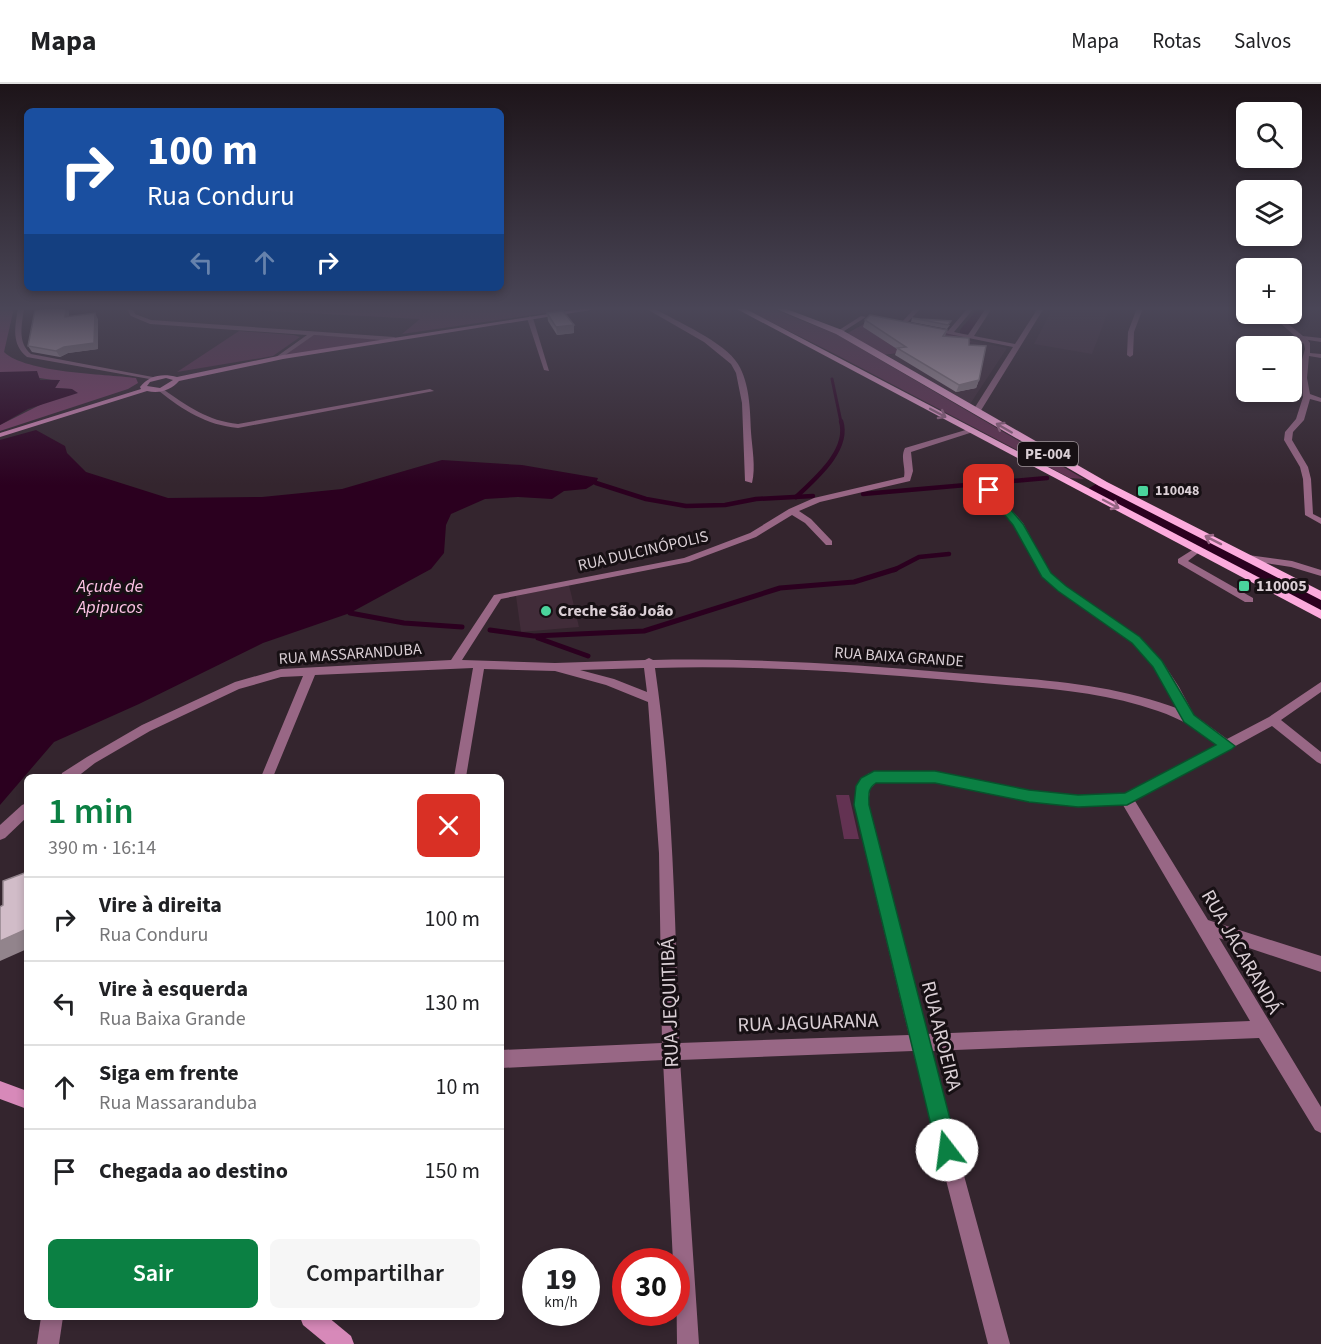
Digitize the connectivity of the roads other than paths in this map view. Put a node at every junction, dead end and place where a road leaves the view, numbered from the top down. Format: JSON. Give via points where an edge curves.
{"nodes":[{"id":1,"x":91,"y":367,"type":"edge"},
{"id":2,"x":236,"y":367,"type":"edge"},
{"id":3,"x":546,"y":367,"type":"edge"},
{"id":4,"x":736,"y":367,"type":"edge"},
{"id":5,"x":858,"y":367,"type":"edge"},
{"id":6,"x":900,"y":367,"type":"edge"},
{"id":7,"x":1004,"y":367,"type":"edge"},
{"id":8,"x":1305,"y":367,"type":"edge"},
{"id":9,"x":547,"y":370,"type":"dead end"},
{"id":10,"x":155,"y":378,"type":"junction"},
{"id":11,"x":177,"y":379,"type":"junction"},
{"id":12,"x":144,"y":390,"type":"junction"},
{"id":13,"x":160,"y":390,"type":"junction"},
{"id":14,"x":430,"y":392,"type":"dead end"},
{"id":15,"x":1306,"y":395,"type":"junction"},
{"id":16,"x":1321,"y":400,"type":"edge"},
{"id":17,"x":976,"y":412,"type":"junction"},
{"id":18,"x":972,"y":431,"type":"junction"},
{"id":19,"x":0,"y":435,"type":"edge"},
{"id":20,"x":749,"y":481,"type":"dead end"},
{"id":21,"x":989,"y":490,"type":"dead end"},
{"id":22,"x":792,"y":511,"type":"junction"},
{"id":23,"x":1321,"y":521,"type":"edge"},
{"id":24,"x":829,"y":543,"type":"dead end"},
{"id":25,"x":1197,"y":550,"type":"junction"},
{"id":26,"x":1248,"y":558,"type":"junction"},
{"id":27,"x":1321,"y":573,"type":"edge"},
{"id":28,"x":1321,"y":596,"type":"edge"},
{"id":29,"x":1249,"y":600,"type":"dead end"},
{"id":30,"x":1321,"y":615,"type":"edge"},
{"id":31,"x":649,"y":662,"type":"junction"},
{"id":32,"x":454,"y":664,"type":"junction"},
{"id":33,"x":480,"y":664,"type":"junction"},
{"id":34,"x":555,"y":667,"type":"junction"},
{"id":35,"x":311,"y":671,"type":"junction"},
{"id":36,"x":1321,"y":686,"type":"edge"},
{"id":37,"x":655,"y":700,"type":"junction"},
{"id":38,"x":1189,"y":718,"type":"junction"},
{"id":39,"x":1273,"y":720,"type":"junction"},
{"id":40,"x":1227,"y":746,"type":"junction"},
{"id":41,"x":1321,"y":759,"type":"edge"},
{"id":42,"x":71,"y":774,"type":"edge"},
{"id":43,"x":268,"y":774,"type":"edge"},
{"id":44,"x":461,"y":774,"type":"edge"},
{"id":45,"x":1127,"y":799,"type":"junction"},
{"id":46,"x":24,"y":812,"type":"edge"},
{"id":47,"x":0,"y":834,"type":"edge"},
{"id":48,"x":1201,"y":925,"type":"junction"},
{"id":49,"x":1321,"y":964,"type":"edge"},
{"id":50,"x":1262,"y":1029,"type":"junction"},
{"id":51,"x":919,"y":1042,"type":"junction"},
{"id":52,"x":671,"y":1050,"type":"junction"},
{"id":53,"x":504,"y":1059,"type":"edge"},
{"id":54,"x":0,"y":1090,"type":"edge"},
{"id":55,"x":24,"y":1099,"type":"edge"},
{"id":56,"x":1321,"y":1124,"type":"edge"},
{"id":57,"x":52,"y":1320,"type":"edge"},
{"id":58,"x":315,"y":1320,"type":"edge"},
{"id":59,"x":48,"y":1344,"type":"edge"},
{"id":60,"x":343,"y":1344,"type":"edge"},
{"id":61,"x":688,"y":1344,"type":"edge"},
{"id":62,"x":999,"y":1344,"type":"edge"}],
"edges":[{"from":1,"to":10,"type":"street"},
{"from":2,"to":11,"type":"street"},
{"from":3,"to":9,"type":"street"},
{"from":4,"to":20,"type":"street","via":[[745,399]]},
{"from":5,"to":18,"type":"main road","number":"PE-004","one_way":true},
{"from":6,"to":17,"type":"main road","number":"PE-004"},
{"from":7,"to":17,"type":"street"},
{"from":8,"to":15,"type":"street"},
{"from":10,"to":11,"type":"street"},
{"from":10,"to":12,"type":"street","via":[[144,385]]},
{"from":11,"to":13,"type":"street"},
{"from":12,"to":13,"type":"street"},
{"from":12,"to":19,"type":"street"},
{"from":13,"to":14,"type":"street","via":[[196,416],[221,426]]},
{"from":15,"to":16,"type":"street"},
{"from":15,"to":23,"type":"street","via":[[1300,420],[1289,432],[1288,440],[1304,466],[1309,515]]},
{"from":26,"to":17,"type":"main road","number":"PE-004","one_way":true,"via":[[1102,484]]},
{"from":18,"to":22,"type":"street","name":"RUA DULCINÓPOLIS","via":[[908,450],[908,479],[817,500]]},
{"from":18,"to":25,"type":"main road","number":"PE-004","one_way":true},
{"from":21,"to":38,"type":"street","via":[[1017,524],[1046,574],[1136,640],[1158,664]]},
{"from":22,"to":24,"type":"street"},
{"from":22,"to":32,"type":"street","name":"RUA DULCINÓPOLIS","via":[[753,535],[686,560],[498,597]]},
{"from":25,"to":29,"type":"street","via":[[1181,561]]},
{"from":25,"to":30,"type":"main road","number":"PE-004"},
{"from":26,"to":27,"type":"street"},
{"from":26,"to":28,"type":"main road","number":"PE-004"},
{"from":31,"to":34,"type":"street","name":"RUA BAIXA GRANDE"},
{"from":31,"to":37,"type":"street","name":"RUA JEQUITIBÁ"},
{"from":31,"to":38,"type":"street","name":"RUA BAIXA GRANDE","via":[[900,672],[1047,686],[1113,696]]},
{"from":32,"to":33,"type":"street","name":"RUA MASSARANDUBA"},
{"from":32,"to":35,"type":"street","name":"RUA MASSARANDUBA"},
{"from":33,"to":34,"type":"street","name":"RUA MASSARANDUBA"},
{"from":33,"to":44,"type":"street"},
{"from":34,"to":37,"type":"street","name":"RUA MASSARANDUBA"},
{"from":35,"to":42,"type":"street","name":"RUA MASSARANDUBA","via":[[281,673],[235,686],[146,728]]},
{"from":35,"to":43,"type":"street"},
{"from":36,"to":39,"type":"street"},
{"from":37,"to":52,"type":"street","name":"RUA JEQUITIBÁ"},
{"from":38,"to":40,"type":"street","name":"RUA BAIXA GRANDE"},
{"from":39,"to":40,"type":"street"},
{"from":39,"to":41,"type":"street"},
{"from":40,"to":45,"type":"street"},
{"from":45,"to":48,"type":"street","name":"RUA JACARANDÁ"},
{"from":45,"to":51,"type":"street","name":"RUA AROEIRA","via":[[1078,801],[1029,796],[935,777],[874,777],[866,782],[861,790],[861,805]]},
{"from":46,"to":47,"type":"street"},
{"from":48,"to":49,"type":"street"},
{"from":48,"to":50,"type":"street","name":"RUA JACARANDÁ"},
{"from":50,"to":51,"type":"street","name":"RUA JAGUARANA"},
{"from":50,"to":56,"type":"street","name":"RUA JACARANDÁ"},
{"from":51,"to":52,"type":"street","name":"RUA JAGUARANA"},
{"from":51,"to":62,"type":"street","name":"RUA AROEIRA"},
{"from":52,"to":53,"type":"street","name":"RUA JAGUARANA"},
{"from":52,"to":61,"type":"street","name":"RUA JEQUITIBÁ"},
{"from":54,"to":55,"type":"street"},
{"from":57,"to":59,"type":"street"},
{"from":58,"to":60,"type":"street"}]}
